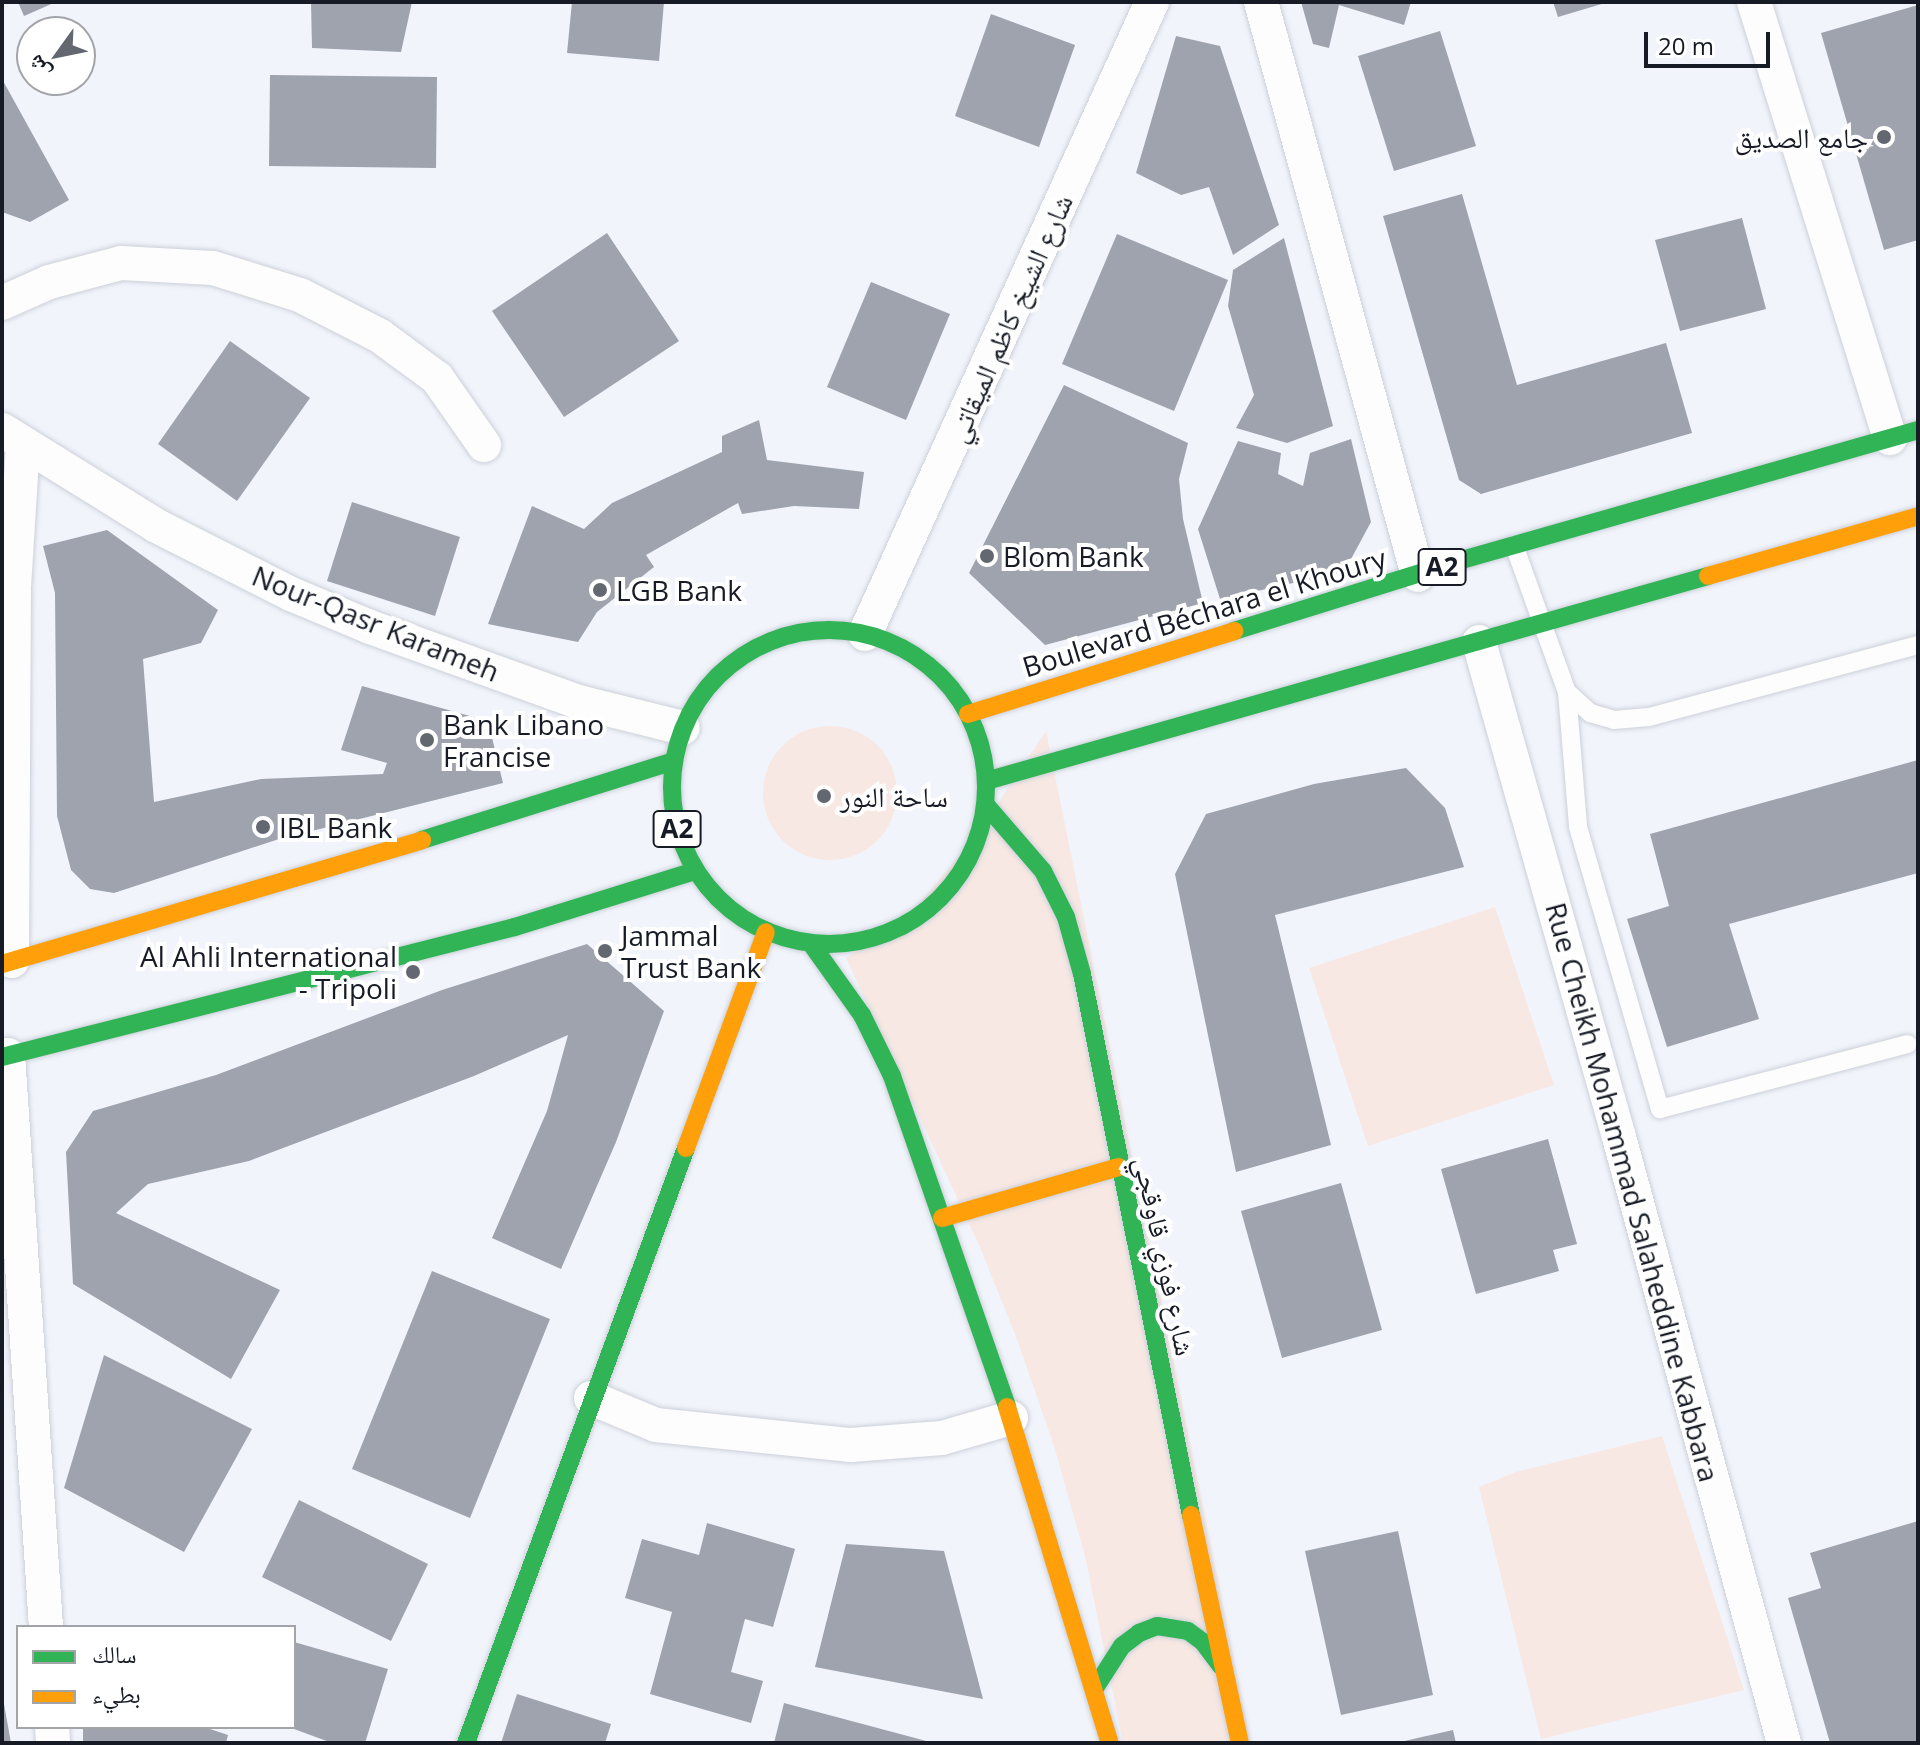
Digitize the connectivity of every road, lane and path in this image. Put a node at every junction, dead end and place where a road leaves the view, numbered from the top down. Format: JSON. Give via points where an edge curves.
{"nodes":[{"id":1,"x":1152,"y":2,"type":"edge"},
{"id":2,"x":1261,"y":2,"type":"edge"},
{"id":3,"x":1754,"y":2,"type":"edge"},
{"id":4,"x":2,"y":303,"type":"edge"},
{"id":5,"x":1904,"y":434,"type":"edge"},
{"id":6,"x":13,"y":437,"type":"edge"},
{"id":7,"x":484,"y":445,"type":"dead end"},
{"id":8,"x":1918,"y":516,"type":"edge"},
{"id":9,"x":1514,"y":545,"type":"junction"},
{"id":10,"x":1418,"y":575,"type":"junction"},
{"id":11,"x":1541,"y":626,"type":"junction"},
{"id":12,"x":865,"y":634,"type":"junction"},
{"id":13,"x":1479,"y":642,"type":"junction"},
{"id":14,"x":1918,"y":645,"type":"edge"},
{"id":15,"x":1567,"y":692,"type":"junction"},
{"id":16,"x":968,"y":714,"type":"junction"},
{"id":17,"x":683,"y":728,"type":"junction"},
{"id":18,"x":674,"y":761,"type":"junction"},
{"id":19,"x":986,"y":781,"type":"junction"},
{"id":20,"x":986,"y":805,"type":"junction"},
{"id":21,"x":695,"y":871,"type":"junction"},
{"id":22,"x":766,"y":932,"type":"junction"},
{"id":23,"x":812,"y":945,"type":"junction"},
{"id":24,"x":7,"y":963,"type":"edge"},
{"id":25,"x":1908,"y":1044,"type":"dead end"},
{"id":26,"x":5,"y":1056,"type":"edge"},
{"id":27,"x":1119,"y":1167,"type":"junction"},
{"id":28,"x":942,"y":1218,"type":"junction"},
{"id":29,"x":591,"y":1398,"type":"junction"},
{"id":30,"x":1011,"y":1418,"type":"junction"},
{"id":31,"x":46,"y":1625,"type":"edge"},
{"id":32,"x":1221,"y":1666,"type":"junction"},
{"id":33,"x":1095,"y":1688,"type":"junction"},
{"id":34,"x":466,"y":1743,"type":"edge"},
{"id":35,"x":1110,"y":1743,"type":"edge"},
{"id":36,"x":1240,"y":1743,"type":"edge"},
{"id":37,"x":1784,"y":1743,"type":"edge"}],
"edges":[{"from":1,"to":12,"type":"street","name":"شارع الشيخ كاظم الميقاتي"},
{"from":2,"to":10,"type":"street"},
{"from":3,"to":5,"type":"street"},
{"from":4,"to":7,"type":"street","via":[[49,282],[121,263],[213,268],[300,295],[380,336],[437,378]]},
{"from":5,"to":9,"type":"main road","name":"Boulevard Béchara el Khoury","number":"A2"},
{"from":6,"to":17,"type":"street","name":"Nour-Qasr Karameh","via":[[155,525],[291,594],[575,701]]},
{"from":6,"to":24,"type":"street"},
{"from":8,"to":11,"type":"main road"},
{"from":9,"to":10,"type":"main road","name":"Boulevard Béchara el Khoury","number":"A2"},
{"from":9,"to":11,"type":"lane"},
{"from":10,"to":16,"type":"main road","name":"Boulevard Béchara el Khoury","number":"A2"},
{"from":11,"to":13,"type":"main road"},
{"from":11,"to":15,"type":"lane"},
{"from":12,"to":16,"type":"main road","number":"A2","via":[[907,651],[942,678]]},
{"from":12,"to":17,"type":"main road","number":"A2","via":[[821,630],[777,638],[737,659],[705,689]]},
{"from":13,"to":19,"type":"main road"},
{"from":13,"to":37,"type":"street","name":"Rue Cheikh Mohammad Salaheddine Kabbara"},
{"from":14,"to":15,"type":"lane","via":[[1649,717],[1614,720],[1590,713]]},
{"from":15,"to":25,"type":"lane","via":[[1578,827],[1660,1109]]},
{"from":16,"to":19,"type":"main road","number":"A2","via":[[981,746]]},
{"from":17,"to":18,"type":"main road","number":"A2"},
{"from":18,"to":21,"type":"main road","number":"A2","via":[[677,829]]},
{"from":18,"to":24,"type":"main road","number":"A2"},
{"from":19,"to":20,"type":"main road","number":"A2"},
{"from":20,"to":23,"type":"main road","number":"A2","via":[[973,853],[946,893],[908,925],[861,942]]},
{"from":20,"to":27,"type":"main road","name":"شارع فوزي قاوقجي","via":[[1043,871],[1066,917]]},
{"from":21,"to":22,"type":"main road","number":"A2","via":[[726,907]]},
{"from":21,"to":26,"type":"main road","number":"A2","via":[[515,927]]},
{"from":22,"to":23,"type":"main road","number":"A2"},
{"from":22,"to":29,"type":"main road"},
{"from":23,"to":28,"type":"main road","via":[[862,1015],[892,1076]]},
{"from":26,"to":31,"type":"street"},
{"from":27,"to":28,"type":"main road"},
{"from":27,"to":32,"type":"main road","name":"شارع فوزي قاوقجي"},
{"from":28,"to":30,"type":"main road"},
{"from":29,"to":30,"type":"street","via":[[656,1425],[851,1445],[942,1438]]},
{"from":29,"to":34,"type":"main road"},
{"from":30,"to":33,"type":"main road"},
{"from":32,"to":33,"type":"main road","via":[[1188,1631],[1157,1626],[1122,1646]]},
{"from":32,"to":36,"type":"main road","name":"شارع فوزي قاوقجي"},
{"from":33,"to":35,"type":"main road"}]}
